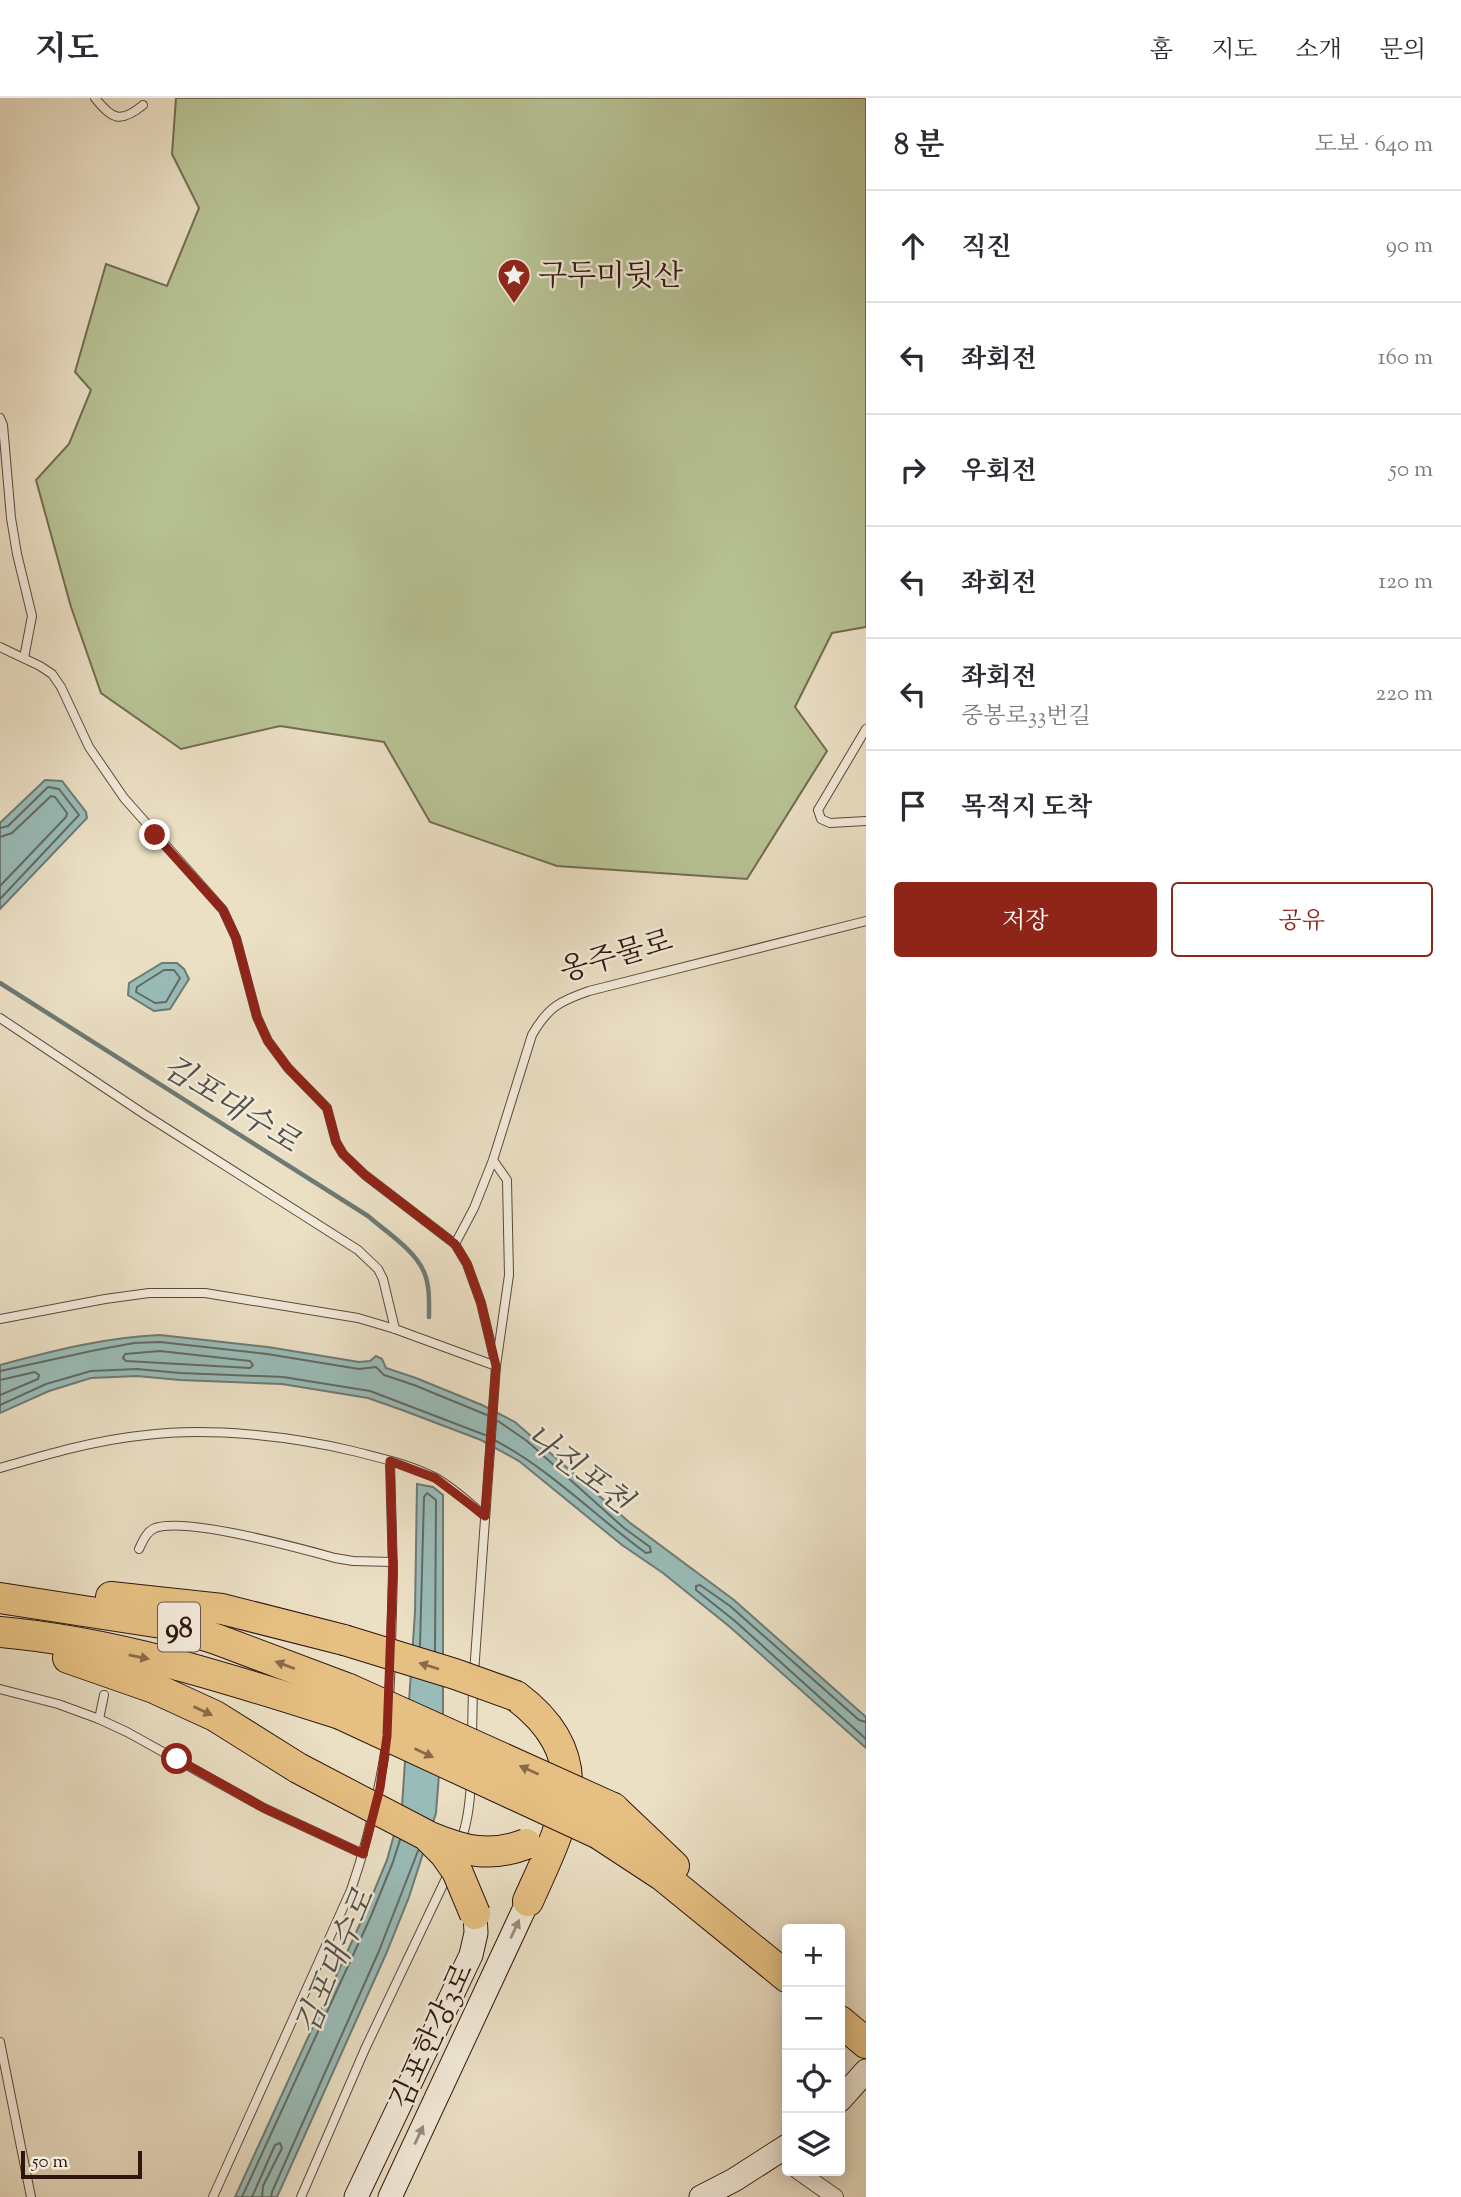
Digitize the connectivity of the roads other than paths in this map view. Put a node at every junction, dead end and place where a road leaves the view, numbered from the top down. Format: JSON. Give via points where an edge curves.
{"nodes":[{"id":1,"x":94,"y":98,"type":"edge"},
{"id":2,"x":143,"y":105,"type":"dead end"},
{"id":3,"x":0,"y":418,"type":"edge"},
{"id":4,"x":0,"y":647,"type":"edge"},
{"id":5,"x":24,"y":658,"type":"junction"},
{"id":6,"x":866,"y":729,"type":"edge"},
{"id":7,"x":866,"y":821,"type":"edge"},
{"id":8,"x":866,"y":921,"type":"edge"},
{"id":9,"x":0,"y":1018,"type":"edge"},
{"id":10,"x":494,"y":1160,"type":"junction"},
{"id":11,"x":455,"y":1244,"type":"junction"},
{"id":12,"x":0,"y":1320,"type":"edge"},
{"id":13,"x":395,"y":1329,"type":"junction"},
{"id":14,"x":496,"y":1366,"type":"junction"},
{"id":15,"x":390,"y":1461,"type":"junction"},
{"id":16,"x":0,"y":1468,"type":"edge"},
{"id":17,"x":485,"y":1516,"type":"junction"},
{"id":18,"x":139,"y":1549,"type":"dead end"},
{"id":19,"x":393,"y":1562,"type":"junction"},
{"id":20,"x":0,"y":1596,"type":"edge"},
{"id":21,"x":0,"y":1632,"type":"edge"},
{"id":22,"x":0,"y":1642,"type":"edge"},
{"id":23,"x":0,"y":1689,"type":"edge"},
{"id":24,"x":104,"y":1695,"type":"dead end"},
{"id":25,"x":344,"y":1702,"type":"junction"},
{"id":26,"x":99,"y":1719,"type":"junction"},
{"id":27,"x":471,"y":1752,"type":"dead end"},
{"id":28,"x":471,"y":1763,"type":"dead end"},
{"id":29,"x":567,"y":1801,"type":"junction"},
{"id":30,"x":426,"y":1835,"type":"junction"},
{"id":31,"x":363,"y":1854,"type":"junction"},
{"id":32,"x":528,"y":1901,"type":"joint"},
{"id":33,"x":475,"y":1914,"type":"joint"},
{"id":34,"x":782,"y":1956,"type":"edge"},
{"id":35,"x":782,"y":1973,"type":"edge"},
{"id":36,"x":845,"y":2003,"type":"edge"},
{"id":37,"x":866,"y":2021,"type":"edge"},
{"id":38,"x":845,"y":2025,"type":"edge"},
{"id":39,"x":0,"y":2042,"type":"edge"},
{"id":40,"x":866,"y":2043,"type":"edge"},
{"id":41,"x":866,"y":2071,"type":"edge"},
{"id":42,"x":845,"y":2094,"type":"edge"},
{"id":43,"x":782,"y":2155,"type":"edge"},
{"id":44,"x":805,"y":2176,"type":"edge"},
{"id":45,"x":31,"y":2197,"type":"edge"},
{"id":46,"x":213,"y":2197,"type":"edge"},
{"id":47,"x":301,"y":2197,"type":"edge"},
{"id":48,"x":356,"y":2197,"type":"edge"},
{"id":49,"x":390,"y":2197,"type":"edge"},
{"id":50,"x":701,"y":2197,"type":"edge"},
{"id":51,"x":835,"y":2197,"type":"edge"}],
"edges":[{"from":1,"to":2,"type":"lane","via":[[118,117]]},
{"from":3,"to":5,"type":"lane","via":[[11,519],[32,616]]},
{"from":4,"to":5,"type":"lane"},
{"from":5,"to":11,"type":"lane","via":[[52,674],[89,747],[124,797],[223,910],[268,1041],[327,1108],[343,1154]]},
{"from":6,"to":7,"type":"lane","via":[[818,810],[821,819],[830,824]]},
{"from":8,"to":10,"type":"lane","name":"옹주물로","via":[[564,999],[551,1008],[532,1035]]},
{"from":9,"to":13,"type":"lane","via":[[358,1250],[383,1279]]},
{"from":10,"to":11,"type":"lane","name":"옹주물로"},
{"from":10,"to":14,"type":"lane","via":[[507,1180],[509,1275]]},
{"from":11,"to":14,"type":"lane","via":[[481,1303]]},
{"from":12,"to":13,"type":"lane","via":[[105,1299],[178,1292],[329,1312]]},
{"from":13,"to":14,"type":"lane"},
{"from":14,"to":17,"type":"lane"},
{"from":15,"to":16,"type":"lane","via":[[315,1442],[181,1432],[89,1444]]},
{"from":15,"to":17,"type":"lane","via":[[435,1478]]},
{"from":15,"to":19,"type":"lane"},
{"from":17,"to":27,"type":"lane"},
{"from":18,"to":19,"type":"lane","via":[[153,1529],[172,1526],[218,1531],[335,1558]]},
{"from":19,"to":31,"type":"lane","via":[[387,1736],[380,1788]]},
{"from":25,"to":20,"type":"highway","number":"98","one_way":true,"via":[[216,1639],[168,1624]]},
{"from":29,"to":20,"type":"highway","one_way":true,"bridge":true,"via":[[563,1752],[553,1731],[516,1696],[344,1640],[222,1609],[93,1595]]},
{"from":21,"to":25,"type":"highway","number":"98","one_way":true,"via":[[85,1645]]},
{"from":22,"to":30,"type":"highway","one_way":true,"bridge":true,"via":[[72,1659],[154,1688],[215,1716],[298,1768]]},
{"from":23,"to":26,"type":"lane"},
{"from":24,"to":26,"type":"lane"},
{"from":34,"to":25,"type":"highway","number":"98","one_way":true,"bridge":true,"via":[[666,1860],[613,1808]]},
{"from":25,"to":35,"type":"highway","number":"98","one_way":true,"bridge":true,"via":[[599,1835],[663,1876]]},
{"from":26,"to":31,"type":"lane","via":[[264,1808]]},
{"from":28,"to":47,"type":"lane","via":[[466,1830]]},
{"from":29,"to":30,"type":"highway","bridge":true,"via":[[540,1836],[509,1851],[487,1853]]},
{"from":29,"to":32,"type":"highway","via":[[559,1832]]},
{"from":30,"to":33,"type":"highway","bridge":true,"via":[[457,1871]]},
{"from":31,"to":46,"type":"lane","via":[[338,1921]]},
{"from":49,"to":32,"type":"street","name":"김포한강3로","one_way":true},
{"from":33,"to":48,"type":"street","name":"김포한강3로","via":[[471,1955]]},
{"from":36,"to":37,"type":"highway"},
{"from":38,"to":40,"type":"highway"},
{"from":39,"to":45,"type":"lane"},
{"from":41,"to":42,"type":"street"},
{"from":43,"to":50,"type":"street"},
{"from":44,"to":51,"type":"street"}]}
